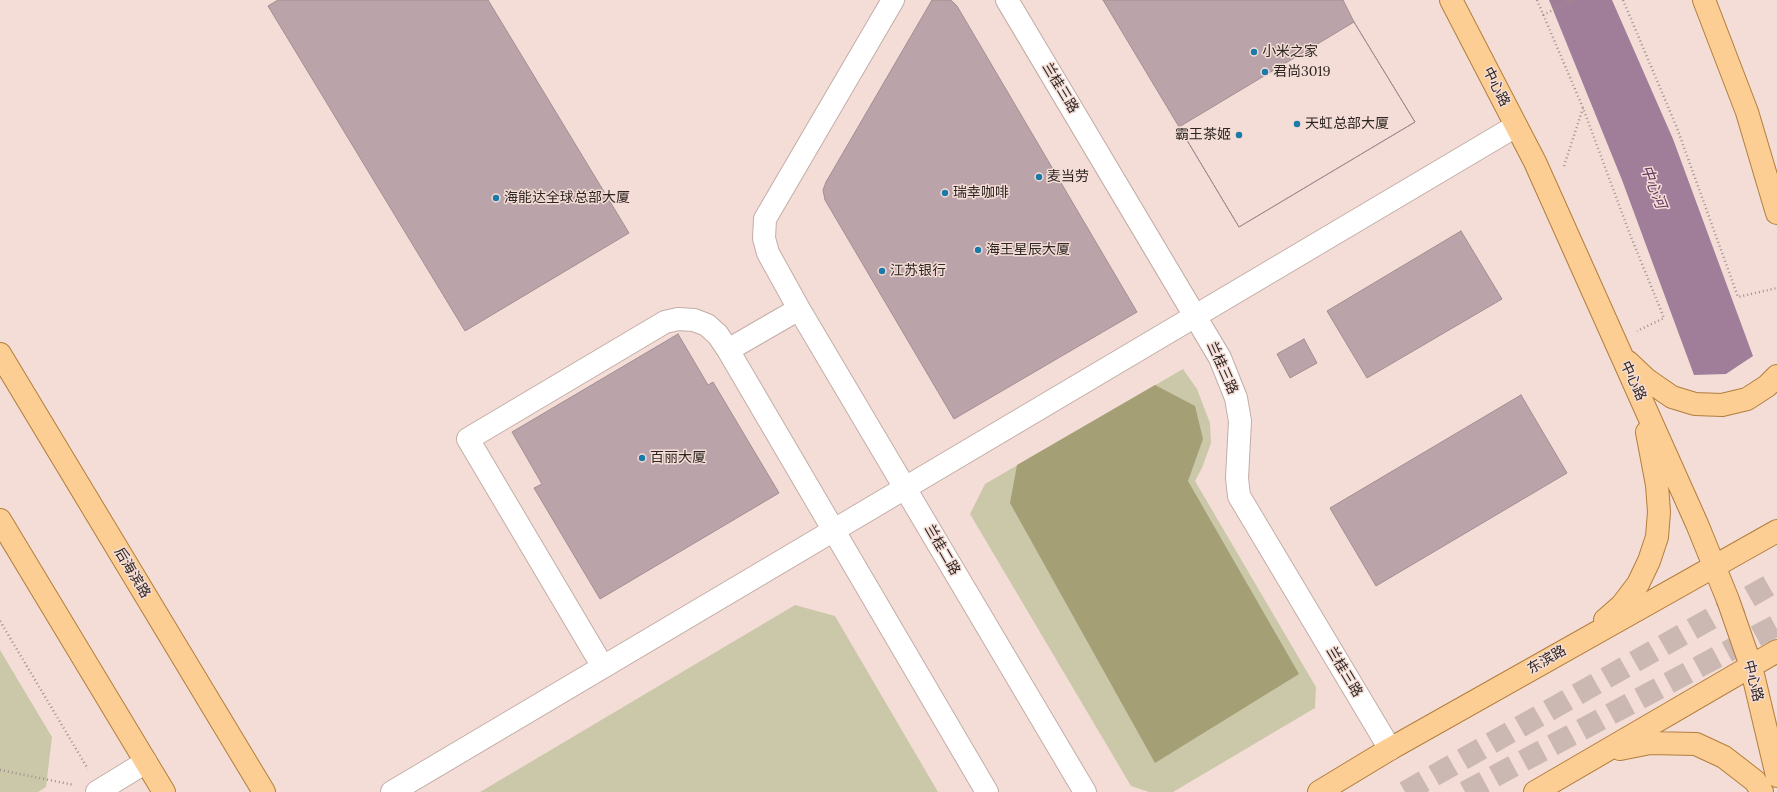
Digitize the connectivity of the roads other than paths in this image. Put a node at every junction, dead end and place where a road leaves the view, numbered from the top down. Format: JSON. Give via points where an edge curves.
{"nodes":[{"id":1,"x":893,"y":0,"type":"edge"},
{"id":2,"x":1007,"y":0,"type":"edge"},
{"id":3,"x":1451,"y":0,"type":"edge"},
{"id":4,"x":1704,"y":0,"type":"edge"},
{"id":5,"x":1516,"y":126,"type":"junction"},
{"id":6,"x":1777,"y":213,"type":"edge"},
{"id":7,"x":799,"y":309,"type":"junction"},
{"id":8,"x":1196,"y":316,"type":"junction"},
{"id":9,"x":728,"y":350,"type":"junction"},
{"id":10,"x":0,"y":354,"type":"edge"},
{"id":11,"x":1621,"y":356,"type":"junction"},
{"id":12,"x":1777,"y":376,"type":"edge"},
{"id":13,"x":1642,"y":401,"type":"junction"},
{"id":14,"x":906,"y":488,"type":"junction"},
{"id":15,"x":0,"y":520,"type":"edge"},
{"id":16,"x":834,"y":530,"type":"junction"},
{"id":17,"x":1777,"y":531,"type":"edge"},
{"id":18,"x":1714,"y":567,"type":"junction"},
{"id":19,"x":1584,"y":640,"type":"junction"},
{"id":20,"x":1777,"y":651,"type":"edge"},
{"id":21,"x":1751,"y":666,"type":"junction"},
{"id":22,"x":603,"y":667,"type":"junction"},
{"id":23,"x":1390,"y":749,"type":"junction"},
{"id":24,"x":1599,"y":754,"type":"junction"},
{"id":25,"x":146,"y":762,"type":"junction"},
{"id":26,"x":1777,"y":776,"type":"edge"},
{"id":27,"x":1079,"y":788,"type":"edge"},
{"id":28,"x":99,"y":791,"type":"edge"},
{"id":29,"x":164,"y":792,"type":"edge"},
{"id":30,"x":264,"y":792,"type":"edge"},
{"id":31,"x":392,"y":792,"type":"edge"},
{"id":32,"x":987,"y":792,"type":"edge"},
{"id":33,"x":1319,"y":792,"type":"edge"},
{"id":34,"x":1535,"y":792,"type":"edge"},
{"id":35,"x":1762,"y":792,"type":"edge"}],
"edges":[{"from":1,"to":7,"type":"street","name":"兰桂二路","via":[[765,219],[764,238],[768,253]]},
{"from":2,"to":8,"type":"street","name":"兰桂三路"},
{"from":3,"to":5,"type":"main road","name":"中心路"},
{"from":4,"to":6,"type":"main road","via":[[1747,112]]},
{"from":5,"to":8,"type":"street"},
{"from":5,"to":11,"type":"main road","name":"中心路","via":[[1554,203]]},
{"from":7,"to":9,"type":"street"},
{"from":7,"to":14,"type":"street","name":"兰桂二路"},
{"from":8,"to":14,"type":"street"},
{"from":8,"to":23,"type":"street","name":"兰桂三路","via":[[1220,358],[1236,398],[1240,421],[1237,478],[1239,496]]},
{"from":9,"to":16,"type":"street"},
{"from":9,"to":22,"type":"street","via":[[707,325],[694,320],[678,319],[665,322],[468,440]]},
{"from":10,"to":30,"type":"main road","name":"后海滨路"},
{"from":11,"to":12,"type":"main road","via":[[1646,379],[1672,397],[1695,404],[1722,405],[1747,399]]},
{"from":11,"to":13,"type":"main road","name":"中心路"},
{"from":13,"to":18,"type":"main road","name":"中心路"},
{"from":13,"to":19,"type":"main road","via":[[1657,485],[1657,537],[1638,584],[1622,605]]},
{"from":14,"to":16,"type":"street"},
{"from":14,"to":27,"type":"street","name":"兰桂二路"},
{"from":15,"to":25,"type":"main road"},
{"from":16,"to":22,"type":"street"},
{"from":16,"to":32,"type":"street"},
{"from":17,"to":18,"type":"main road","name":"东滨路"},
{"from":18,"to":19,"type":"main road","name":"东滨路"},
{"from":18,"to":21,"type":"main road","name":"中心路"},
{"from":19,"to":23,"type":"main road","name":"东滨路"},
{"from":20,"to":21,"type":"main road"},
{"from":21,"to":24,"type":"main road"},
{"from":21,"to":26,"type":"main road","name":"中心路"},
{"from":22,"to":31,"type":"street"},
{"from":23,"to":33,"type":"main road","name":"东滨路"},
{"from":24,"to":34,"type":"main road"},
{"from":24,"to":35,"type":"main road","via":[[1650,743],[1696,744],[1724,757],[1755,781]]},
{"from":25,"to":28,"type":"street"},
{"from":25,"to":29,"type":"main road"}]}
